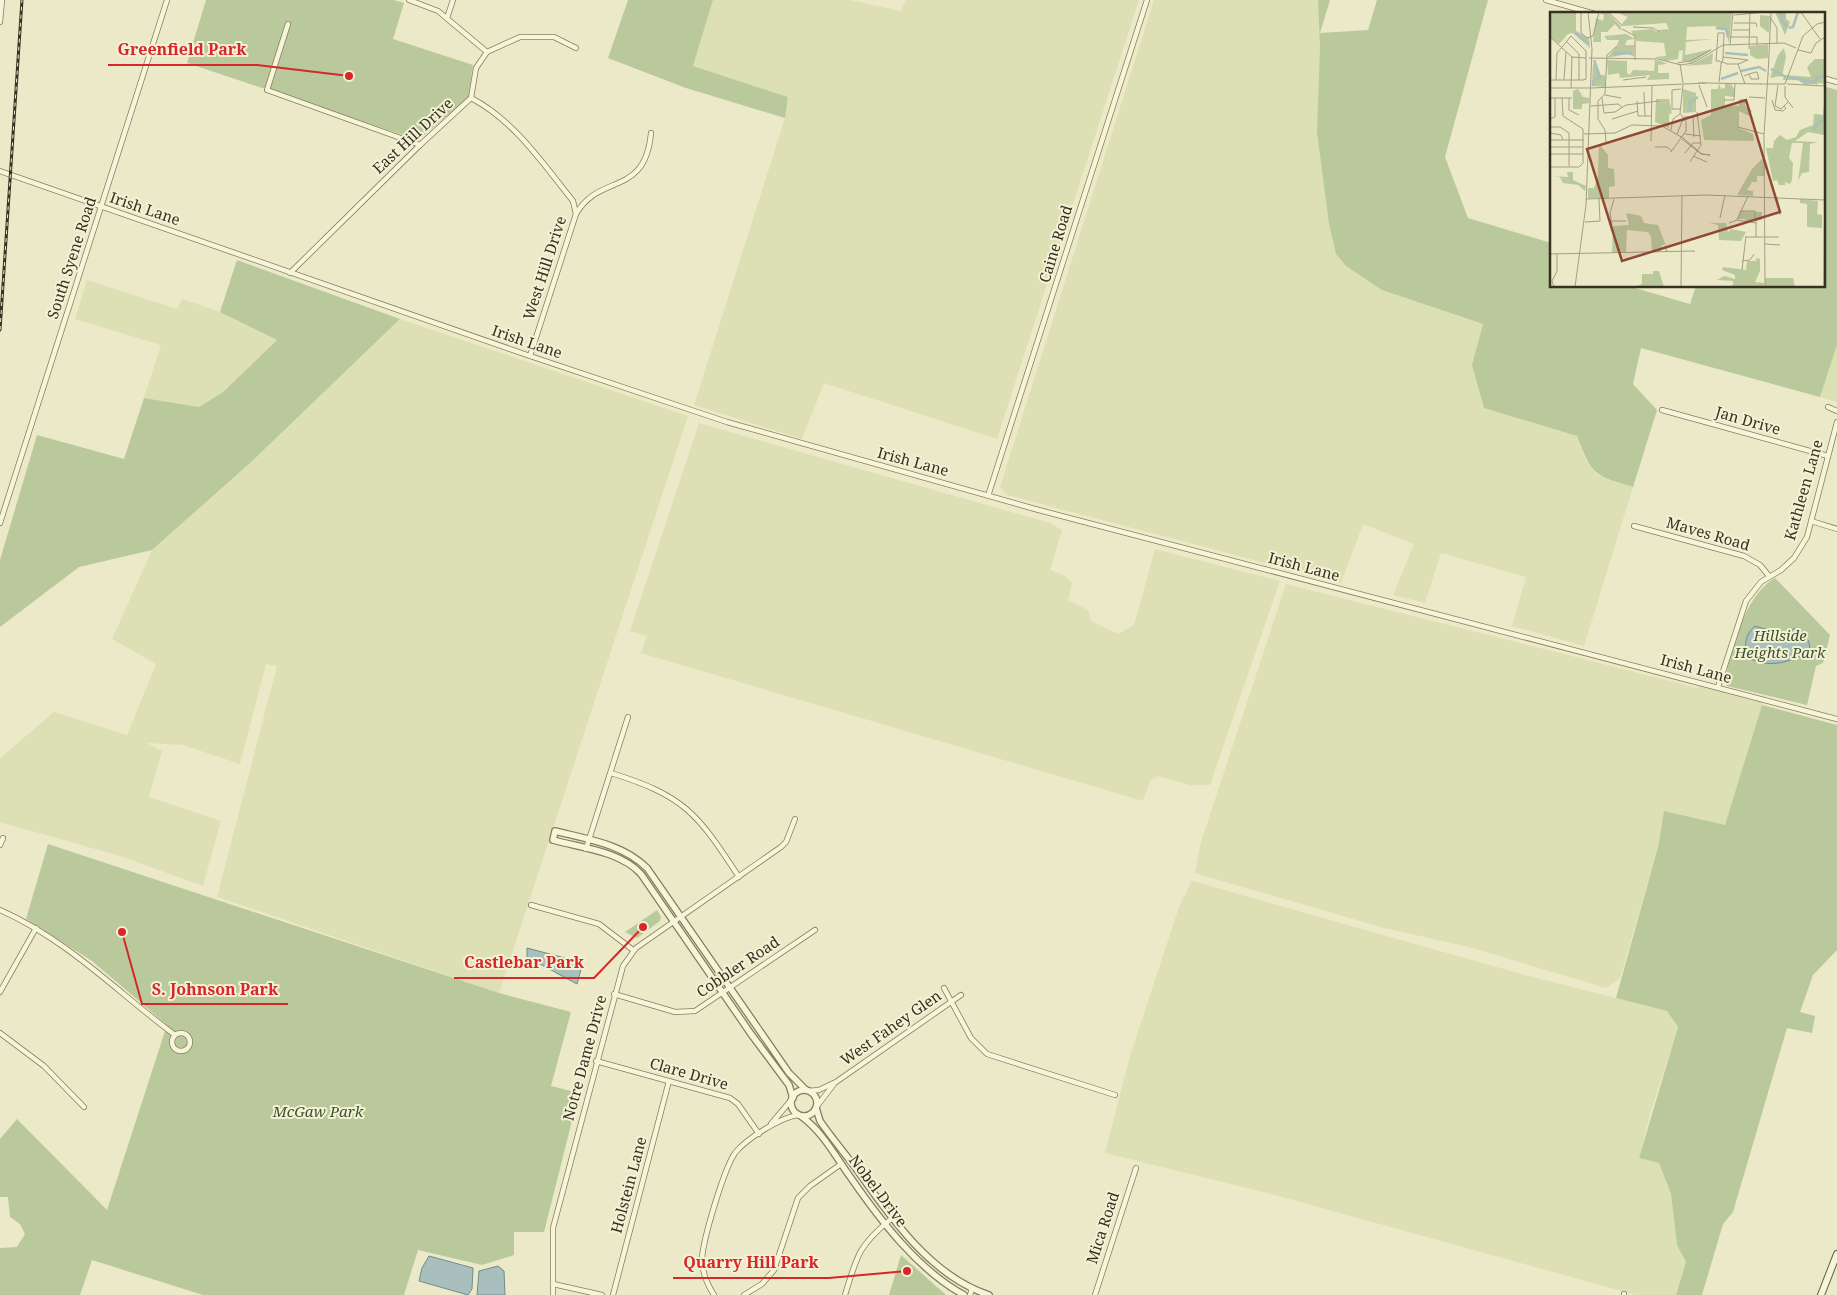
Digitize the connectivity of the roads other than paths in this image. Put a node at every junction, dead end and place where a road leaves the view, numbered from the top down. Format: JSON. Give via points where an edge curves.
{"nodes":[{"id":1,"x":2,"y":0,"type":"edge"},
{"id":2,"x":167,"y":0,"type":"edge"},
{"id":3,"x":409,"y":0,"type":"edge"},
{"id":4,"x":453,"y":0,"type":"edge"},
{"id":5,"x":1147,"y":0,"type":"edge"},
{"id":6,"x":1546,"y":0,"type":"edge"},
{"id":7,"x":1588,"y":12,"type":"edge"},
{"id":8,"x":447,"y":18,"type":"junction"},
{"id":9,"x":0,"y":22,"type":"edge"},
{"id":10,"x":288,"y":24,"type":"dead end"},
{"id":11,"x":576,"y":48,"type":"dead end"},
{"id":12,"x":486,"y":52,"type":"junction"},
{"id":13,"x":1824,"y":78,"type":"edge"},
{"id":14,"x":1837,"y":82,"type":"edge"},
{"id":15,"x":471,"y":98,"type":"junction"},
{"id":16,"x":651,"y":133,"type":"dead end"},
{"id":17,"x":420,"y":145,"type":"junction"},
{"id":18,"x":0,"y":171,"type":"edge"},
{"id":19,"x":101,"y":207,"type":"junction"},
{"id":20,"x":576,"y":214,"type":"junction"},
{"id":21,"x":290,"y":273,"type":"junction"},
{"id":22,"x":530,"y":356,"type":"junction"},
{"id":23,"x":1828,"y":407,"type":"dead end"},
{"id":24,"x":1662,"y":410,"type":"dead end"},
{"id":25,"x":1837,"y":412,"type":"edge"},
{"id":26,"x":1837,"y":422,"type":"edge"},
{"id":27,"x":1828,"y":456,"type":"junction"},
{"id":28,"x":988,"y":496,"type":"junction"},
{"id":29,"x":1811,"y":521,"type":"junction"},
{"id":30,"x":0,"y":522,"type":"edge"},
{"id":31,"x":1634,"y":526,"type":"dead end"},
{"id":32,"x":1837,"y":529,"type":"edge"},
{"id":33,"x":1769,"y":576,"type":"junction"},
{"id":34,"x":1718,"y":687,"type":"junction"},
{"id":35,"x":628,"y":717,"type":"dead end"},
{"id":36,"x":1837,"y":719,"type":"edge"},
{"id":37,"x":611,"y":773,"type":"junction"},
{"id":38,"x":795,"y":818,"type":"dead end"},
{"id":39,"x":3,"y":838,"type":"dead end"},
{"id":40,"x":588,"y":840,"type":"junction"},
{"id":41,"x":0,"y":845,"type":"edge"},
{"id":42,"x":586,"y":849,"type":"junction"},
{"id":43,"x":647,"y":868,"type":"junction"},
{"id":44,"x":641,"y":874,"type":"junction"},
{"id":45,"x":739,"y":877,"type":"junction"},
{"id":46,"x":530,"y":905,"type":"dead end"},
{"id":47,"x":0,"y":910,"type":"edge"},
{"id":48,"x":682,"y":917,"type":"junction"},
{"id":49,"x":674,"y":922,"type":"junction"},
{"id":50,"x":36,"y":928,"type":"junction"},
{"id":51,"x":815,"y":930,"type":"dead end"},
{"id":52,"x":633,"y":950,"type":"junction"},
{"id":53,"x":731,"y":988,"type":"junction"},
{"id":54,"x":944,"y":988,"type":"dead end"},
{"id":55,"x":0,"y":992,"type":"edge"},
{"id":56,"x":723,"y":993,"type":"junction"},
{"id":57,"x":614,"y":994,"type":"junction"},
{"id":58,"x":961,"y":995,"type":"dead end"},
{"id":59,"x":952,"y":1001,"type":"junction"},
{"id":60,"x":759,"y":1028,"type":"junction"},
{"id":61,"x":0,"y":1033,"type":"edge"},
{"id":62,"x":751,"y":1034,"type":"junction"},
{"id":63,"x":175,"y":1035,"type":"junction"},
{"id":64,"x":596,"y":1061,"type":"junction"},
{"id":65,"x":669,"y":1081,"type":"junction"},
{"id":66,"x":836,"y":1082,"type":"junction"},
{"id":67,"x":807,"y":1090,"type":"junction"},
{"id":68,"x":1115,"y":1095,"type":"dead end"},
{"id":69,"x":792,"y":1098,"type":"junction"},
{"id":70,"x":84,"y":1107,"type":"dead end"},
{"id":71,"x":817,"y":1107,"type":"junction"},
{"id":72,"x":801,"y":1115,"type":"junction"},
{"id":73,"x":769,"y":1127,"type":"junction"},
{"id":74,"x":759,"y":1134,"type":"junction"},
{"id":75,"x":841,"y":1164,"type":"junction"},
{"id":76,"x":1136,"y":1168,"type":"dead end"},
{"id":77,"x":892,"y":1219,"type":"junction"},
{"id":78,"x":884,"y":1225,"type":"junction"},
{"id":79,"x":1837,"y":1254,"type":"edge"},
{"id":80,"x":553,"y":1284,"type":"junction"},
{"id":81,"x":971,"y":1292,"type":"edge"},
{"id":82,"x":552,"y":1295,"type":"edge"},
{"id":83,"x":602,"y":1295,"type":"edge"},
{"id":84,"x":613,"y":1295,"type":"edge"},
{"id":85,"x":714,"y":1295,"type":"edge"},
{"id":86,"x":744,"y":1295,"type":"edge"},
{"id":87,"x":845,"y":1295,"type":"edge"},
{"id":88,"x":964,"y":1295,"type":"edge"},
{"id":89,"x":989,"y":1295,"type":"edge"},
{"id":90,"x":1095,"y":1295,"type":"edge"},
{"id":91,"x":1823,"y":1295,"type":"edge"}],
"edges":[{"from":1,"to":9,"type":"street"},
{"from":2,"to":19,"type":"street","name":"South Syene Road"},
{"from":3,"to":8,"type":"street"},
{"from":4,"to":8,"type":"street"},
{"from":5,"to":28,"type":"street","name":"Caine Road"},
{"from":6,"to":7,"type":"street"},
{"from":8,"to":12,"type":"street"},
{"from":10,"to":17,"type":"street","via":[[267,90]]},
{"from":11,"to":12,"type":"street","via":[[554,37],[528,37],[512,39]]},
{"from":12,"to":15,"type":"street","name":"East Hill Drive","via":[[476,68]]},
{"from":13,"to":14,"type":"street"},
{"from":15,"to":17,"type":"street","name":"East Hill Drive"},
{"from":15,"to":20,"type":"street","via":[[496,113],[513,130],[573,201]]},
{"from":16,"to":20,"type":"street","name":"West Hill Drive","via":[[647,157],[638,171],[591,197]]},
{"from":17,"to":21,"type":"street","name":"East Hill Drive"},
{"from":18,"to":19,"type":"street","name":"Irish Lane"},
{"from":19,"to":21,"type":"street","name":"Irish Lane"},
{"from":19,"to":30,"type":"street","name":"South Syene Road"},
{"from":20,"to":22,"type":"street","name":"West Hill Drive"},
{"from":21,"to":22,"type":"street","name":"Irish Lane"},
{"from":22,"to":28,"type":"street","name":"Irish Lane","via":[[727,422]]},
{"from":23,"to":25,"type":"street"},
{"from":24,"to":27,"type":"street","name":"Jan Drive"},
{"from":26,"to":27,"type":"street","name":"Kathleen Lane"},
{"from":27,"to":29,"type":"street","name":"Kathleen Lane"},
{"from":28,"to":34,"type":"street","name":"Irish Lane"},
{"from":29,"to":32,"type":"street"},
{"from":29,"to":33,"type":"street","name":"Kathleen Lane","via":[[1800,550],[1783,568]]},
{"from":31,"to":33,"type":"street","name":"Maves Road","via":[[1744,556],[1760,565]]},
{"from":33,"to":34,"type":"street","name":"Kathleen Lane","via":[[1746,601]]},
{"from":34,"to":36,"type":"street","name":"Irish Lane"},
{"from":35,"to":37,"type":"street"},
{"from":37,"to":40,"type":"street"},
{"from":37,"to":45,"type":"street","via":[[645,784],[685,806],[710,834]]},
{"from":38,"to":45,"type":"street","name":"Notre Dame Drive","via":[[781,847]]},
{"from":39,"to":41,"type":"street"},
{"from":40,"to":42,"type":"street"},
{"from":40,"to":42,"type":"street","name":"Nobel Drive","via":[[555,831],[553,840]]},
{"from":40,"to":43,"type":"street","name":"Nobel Drive","via":[[625,852]]},
{"from":42,"to":44,"type":"street","name":"Nobel Drive","via":[[617,857]]},
{"from":43,"to":44,"type":"street"},
{"from":43,"to":48,"type":"street","name":"Nobel Drive"},
{"from":44,"to":49,"type":"street","name":"Nobel Drive"},
{"from":45,"to":48,"type":"street","name":"Notre Dame Drive"},
{"from":46,"to":52,"type":"street","via":[[599,924]]},
{"from":47,"to":50,"type":"street"},
{"from":48,"to":49,"type":"street","name":"Notre Dame Drive"},
{"from":48,"to":53,"type":"street","name":"Nobel Drive"},
{"from":49,"to":52,"type":"street","name":"Notre Dame Drive"},
{"from":49,"to":56,"type":"street","name":"Nobel Drive"},
{"from":50,"to":55,"type":"street"},
{"from":50,"to":63,"type":"street","via":[[89,964]]},
{"from":51,"to":53,"type":"street","name":"Cobbler Road"},
{"from":52,"to":57,"type":"street","name":"Notre Dame Drive","via":[[623,966]]},
{"from":53,"to":56,"type":"street","name":"Cobbler Road"},
{"from":53,"to":60,"type":"street","name":"Nobel Drive"},
{"from":54,"to":59,"type":"street"},
{"from":56,"to":57,"type":"street","name":"Cobbler Road","via":[[698,1010],[681,1013]]},
{"from":56,"to":62,"type":"street","name":"Nobel Drive"},
{"from":57,"to":64,"type":"street","name":"Notre Dame Drive"},
{"from":58,"to":59,"type":"street","name":"West Fahey Glen"},
{"from":59,"to":66,"type":"street","name":"West Fahey Glen"},
{"from":59,"to":68,"type":"street","via":[[972,1038],[987,1054]]},
{"from":60,"to":62,"type":"street"},
{"from":60,"to":67,"type":"street","name":"Nobel Drive","via":[[789,1073]]},
{"from":61,"to":70,"type":"street","via":[[44,1066]]},
{"from":62,"to":69,"type":"street","name":"Nobel Drive","via":[[789,1085]]},
{"from":63,"to":63,"type":"street","via":[[172,1041],[175,1049],[187,1050],[190,1044],[188,1036]]},
{"from":64,"to":65,"type":"street","name":"Clare Drive"},
{"from":64,"to":80,"type":"street","name":"Notre Dame Drive","via":[[553,1228]]},
{"from":65,"to":74,"type":"street","name":"Clare Drive","via":[[734,1100]]},
{"from":65,"to":84,"type":"street","name":"Holstein Lane"},
{"from":66,"to":67,"type":"street","via":[[818,1090]]},
{"from":66,"to":71,"type":"street"},
{"from":67,"to":69,"type":"street"},
{"from":67,"to":71,"type":"street","name":"Nobel Drive","via":[[816,1098]]},
{"from":69,"to":72,"type":"street","name":"Nobel Drive","via":[[794,1111]]},
{"from":69,"to":73,"type":"street"},
{"from":71,"to":72,"type":"street","via":[[812,1113]]},
{"from":71,"to":77,"type":"street","name":"Nobel Drive","via":[[820,1121]]},
{"from":72,"to":73,"type":"street","via":[[790,1116]]},
{"from":72,"to":75,"type":"street","name":"Nobel Drive","via":[[820,1132]]},
{"from":73,"to":74,"type":"street"},
{"from":74,"to":85,"type":"street","via":[[736,1151],[724,1174],[702,1258],[705,1279]]},
{"from":75,"to":78,"type":"street","name":"Nobel Drive"},
{"from":75,"to":86,"type":"street","via":[[802,1192],[774,1270],[762,1284]]},
{"from":76,"to":90,"type":"street","name":"Mica Road"},
{"from":77,"to":78,"type":"street"},
{"from":77,"to":81,"type":"street","name":"Nobel Drive","via":[[946,1273]]},
{"from":78,"to":87,"type":"street","via":[[859,1251]]},
{"from":78,"to":88,"type":"street","name":"Nobel Drive","via":[[931,1272]]},
{"from":79,"to":91,"type":"main road"},
{"from":80,"to":82,"type":"street","name":"Notre Dame Drive"},
{"from":80,"to":83,"type":"street"},
{"from":81,"to":89,"type":"street","name":"Nobel Drive"}]}
